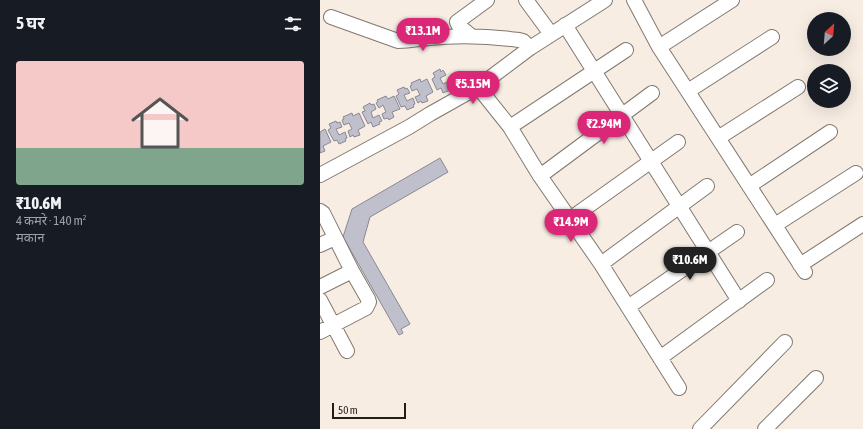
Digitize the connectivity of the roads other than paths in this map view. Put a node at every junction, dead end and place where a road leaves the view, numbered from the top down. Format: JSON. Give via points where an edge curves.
{"nodes":[{"id":1,"x":526,"y":0,"type":"edge"},
{"id":2,"x":605,"y":0,"type":"edge"},
{"id":3,"x":634,"y":0,"type":"edge"},
{"id":4,"x":732,"y":0,"type":"edge"},
{"id":5,"x":477,"y":3,"type":"edge"},
{"id":6,"x":589,"y":4,"type":"edge"},
{"id":7,"x":331,"y":17,"type":"dead end"},
{"id":8,"x":565,"y":25,"type":"junction"},
{"id":9,"x":552,"y":34,"type":"junction"},
{"id":10,"x":470,"y":35,"type":"junction"},
{"id":11,"x":772,"y":37,"type":"dead end"},
{"id":12,"x":659,"y":47,"type":"junction"},
{"id":13,"x":530,"y":48,"type":"junction"},
{"id":14,"x":626,"y":50,"type":"dead end"},
{"id":15,"x":594,"y":72,"type":"junction"},
{"id":16,"x":478,"y":87,"type":"junction"},
{"id":17,"x":798,"y":87,"type":"dead end"},
{"id":18,"x":688,"y":91,"type":"junction"},
{"id":19,"x":652,"y":93,"type":"dead end"},
{"id":20,"x":622,"y":116,"type":"junction"},
{"id":21,"x":510,"y":127,"type":"junction"},
{"id":22,"x":830,"y":132,"type":"dead end"},
{"id":23,"x":718,"y":138,"type":"junction"},
{"id":24,"x":678,"y":142,"type":"dead end"},
{"id":25,"x":651,"y":162,"type":"junction"},
{"id":26,"x":856,"y":173,"type":"dead end"},
{"id":27,"x":320,"y":175,"type":"edge"},
{"id":28,"x":540,"y":176,"type":"junction"},
{"id":29,"x":707,"y":186,"type":"dead end"},
{"id":30,"x":749,"y":186,"type":"junction"},
{"id":31,"x":679,"y":206,"type":"junction"},
{"id":32,"x":320,"y":211,"type":"edge"},
{"id":33,"x":570,"y":219,"type":"junction"},
{"id":34,"x":863,"y":224,"type":"edge"},
{"id":35,"x":775,"y":225,"type":"junction"},
{"id":36,"x":737,"y":232,"type":"dead end"},
{"id":37,"x":335,"y":238,"type":"junction"},
{"id":38,"x":320,"y":245,"type":"edge"},
{"id":39,"x":708,"y":252,"type":"junction"},
{"id":40,"x":601,"y":264,"type":"junction"},
{"id":41,"x":352,"y":271,"type":"junction"},
{"id":42,"x":767,"y":280,"type":"dead end"},
{"id":43,"x":320,"y":286,"type":"edge"},
{"id":44,"x":320,"y":300,"type":"edge"},
{"id":45,"x":739,"y":301,"type":"junction"},
{"id":46,"x":628,"y":307,"type":"junction"},
{"id":47,"x":334,"y":325,"type":"junction"},
{"id":48,"x":320,"y":332,"type":"edge"},
{"id":49,"x":785,"y":342,"type":"dead end"},
{"id":50,"x":348,"y":351,"type":"dead end"},
{"id":51,"x":660,"y":358,"type":"junction"},
{"id":52,"x":816,"y":378,"type":"dead end"},
{"id":53,"x":679,"y":388,"type":"dead end"},
{"id":54,"x":700,"y":429,"type":"edge"},
{"id":55,"x":765,"y":429,"type":"edge"}],
"edges":[{"from":1,"to":9,"type":"street"},
{"from":2,"to":6,"type":"street"},
{"from":3,"to":12,"type":"street"},
{"from":4,"to":12,"type":"street"},
{"from":5,"to":10,"type":"street","via":[[457,22]]},
{"from":6,"to":8,"type":"street"},
{"from":7,"to":10,"type":"street","via":[[398,41]]},
{"from":8,"to":9,"type":"street"},
{"from":8,"to":15,"type":"street"},
{"from":9,"to":13,"type":"street"},
{"from":10,"to":13,"type":"street","via":[[524,41]]},
{"from":11,"to":18,"type":"street"},
{"from":12,"to":18,"type":"street"},
{"from":13,"to":16,"type":"street"},
{"from":14,"to":15,"type":"street"},
{"from":15,"to":20,"type":"street"},
{"from":15,"to":21,"type":"street"},
{"from":16,"to":21,"type":"street"},
{"from":16,"to":27,"type":"street"},
{"from":17,"to":23,"type":"street"},
{"from":18,"to":23,"type":"street"},
{"from":19,"to":20,"type":"street"},
{"from":20,"to":25,"type":"street"},
{"from":20,"to":28,"type":"street"},
{"from":21,"to":28,"type":"street"},
{"from":22,"to":30,"type":"street"},
{"from":23,"to":30,"type":"street"},
{"from":24,"to":25,"type":"street"},
{"from":25,"to":31,"type":"street"},
{"from":25,"to":33,"type":"street"},
{"from":26,"to":35,"type":"street"},
{"from":28,"to":33,"type":"street"},
{"from":29,"to":31,"type":"street"},
{"from":30,"to":35,"type":"street"},
{"from":31,"to":39,"type":"street"},
{"from":31,"to":40,"type":"street"},
{"from":32,"to":37,"type":"street"},
{"from":33,"to":40,"type":"street"},
{"from":34,"to":35,"type":"street","via":[[803,268]]},
{"from":36,"to":39,"type":"street"},
{"from":37,"to":38,"type":"street"},
{"from":37,"to":41,"type":"street"},
{"from":39,"to":45,"type":"street"},
{"from":39,"to":46,"type":"street"},
{"from":40,"to":46,"type":"street"},
{"from":41,"to":43,"type":"street"},
{"from":41,"to":47,"type":"street","via":[[368,299],[368,305]]},
{"from":42,"to":45,"type":"street"},
{"from":44,"to":47,"type":"street"},
{"from":45,"to":51,"type":"street"},
{"from":46,"to":51,"type":"street"},
{"from":47,"to":48,"type":"street"},
{"from":47,"to":50,"type":"street"},
{"from":49,"to":54,"type":"street"},
{"from":51,"to":53,"type":"street"},
{"from":52,"to":55,"type":"street"}]}
